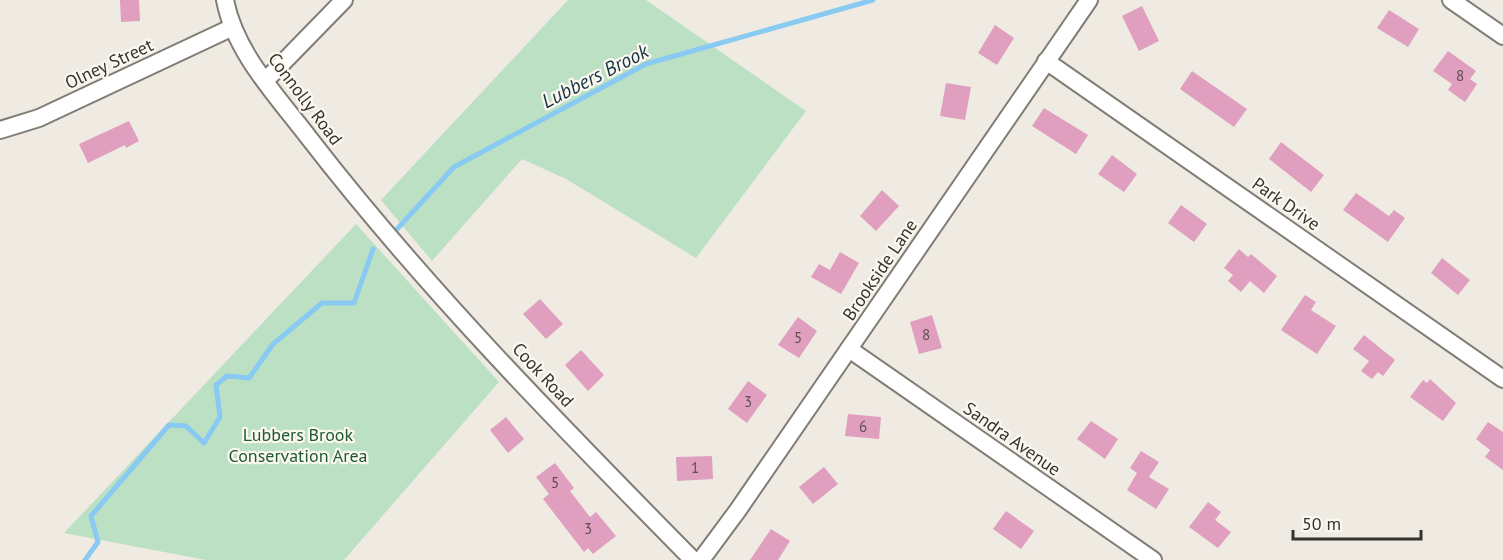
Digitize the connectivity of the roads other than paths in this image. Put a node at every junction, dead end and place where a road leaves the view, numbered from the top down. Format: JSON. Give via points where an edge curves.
{"nodes":[{"id":1,"x":225,"y":0,"type":"edge"},
{"id":2,"x":344,"y":0,"type":"edge"},
{"id":3,"x":1089,"y":0,"type":"edge"},
{"id":4,"x":1451,"y":0,"type":"edge"},
{"id":5,"x":233,"y":27,"type":"junction"},
{"id":6,"x":1503,"y":36,"type":"edge"},
{"id":7,"x":1046,"y":61,"type":"junction"},
{"id":8,"x":265,"y":81,"type":"junction"},
{"id":9,"x":0,"y":130,"type":"edge"},
{"id":10,"x":368,"y":214,"type":"joint"},
{"id":11,"x":849,"y":350,"type":"junction"},
{"id":12,"x":1503,"y":379,"type":"edge"},
{"id":13,"x":693,"y":560,"type":"edge"},
{"id":14,"x":701,"y":560,"type":"edge"},
{"id":15,"x":1152,"y":560,"type":"edge"}],
"edges":[{"from":1,"to":5,"type":"street","name":"Connolly Road"},
{"from":2,"to":8,"type":"street"},
{"from":3,"to":7,"type":"street","name":"Brookside Lane"},
{"from":4,"to":6,"type":"street"},
{"from":5,"to":8,"type":"street","name":"Connolly Road"},
{"from":5,"to":9,"type":"street","name":"Olney Street","via":[[39,118]]},
{"from":7,"to":11,"type":"street","name":"Brookside Lane"},
{"from":7,"to":12,"type":"street","name":"Park Drive"},
{"from":8,"to":10,"type":"street","name":"Connolly Road"},
{"from":10,"to":13,"type":"street","name":"Cook Road","via":[[588,453]]},
{"from":11,"to":14,"type":"street","name":"Brookside Lane"},
{"from":11,"to":15,"type":"street","name":"Sandra Avenue"}]}
